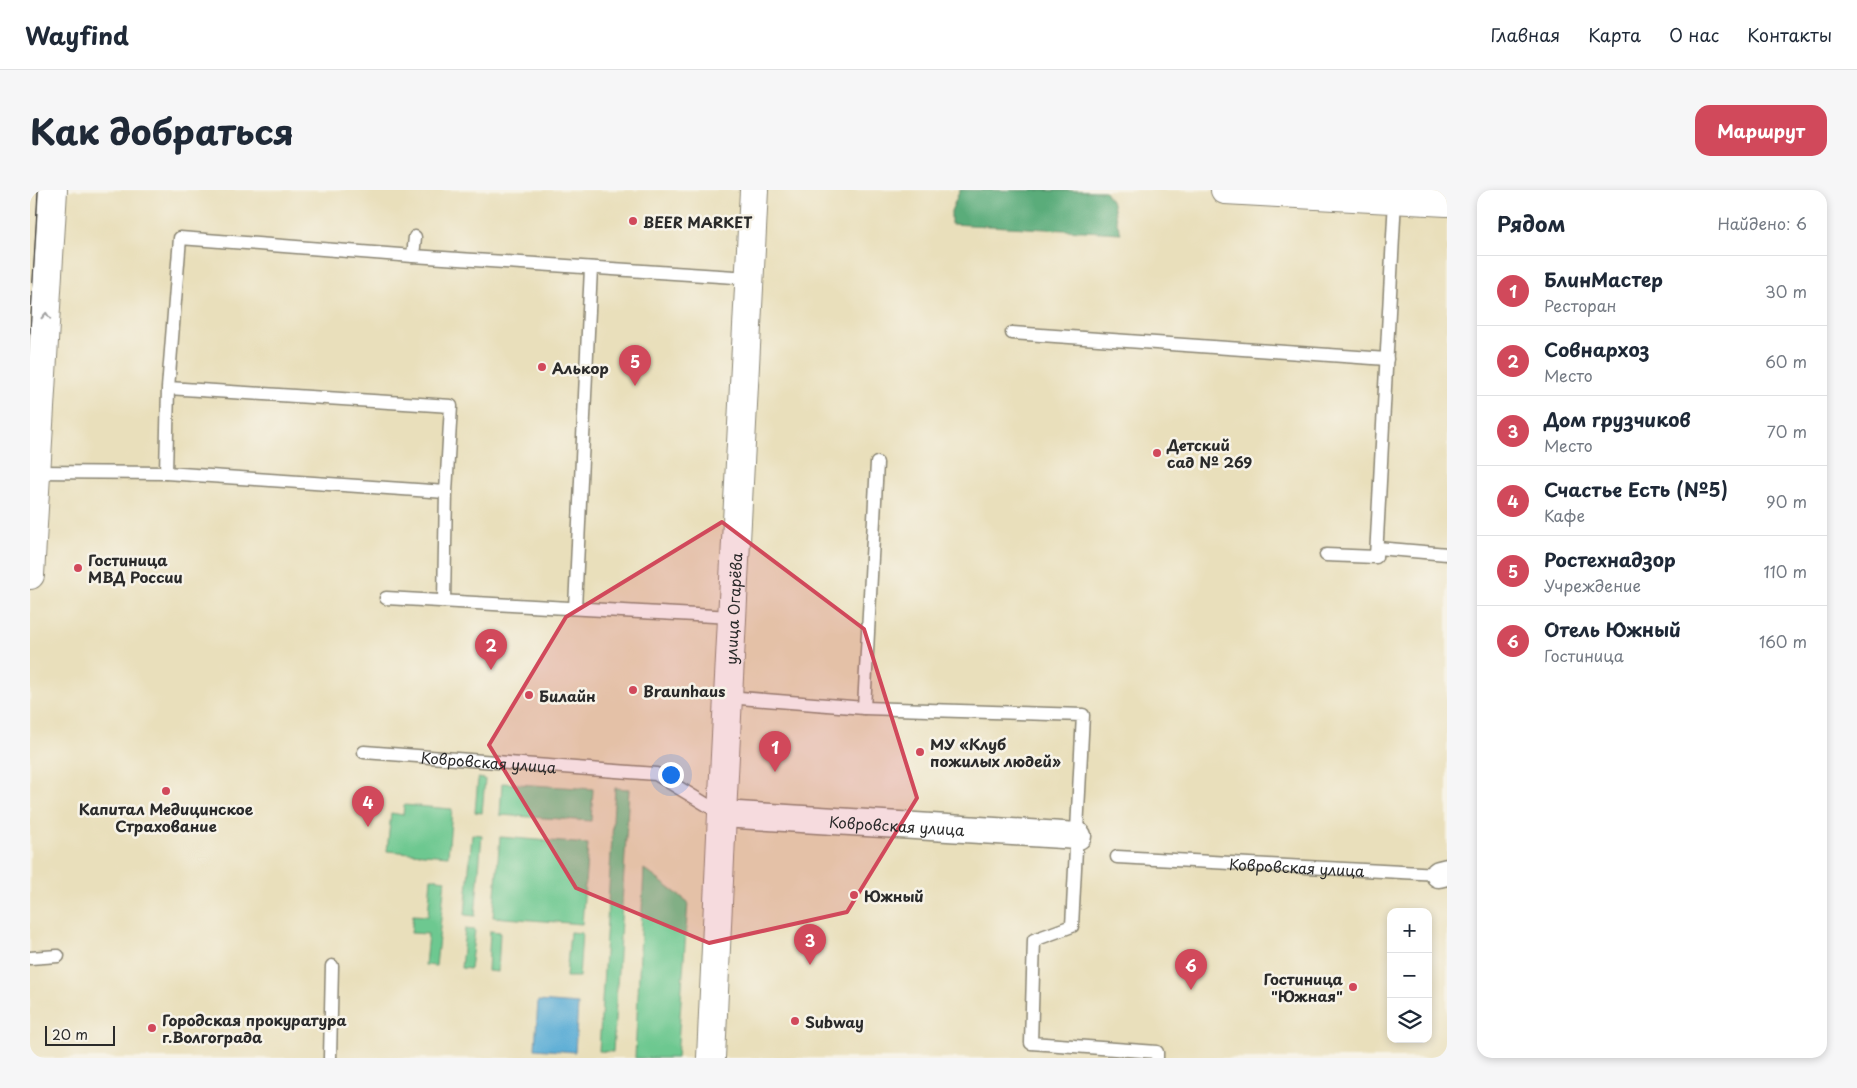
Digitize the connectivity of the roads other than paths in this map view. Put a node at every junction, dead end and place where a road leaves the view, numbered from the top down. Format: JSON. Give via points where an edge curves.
{"nodes":[{"id":1,"x":53,"y":190,"type":"edge"},
{"id":2,"x":754,"y":190,"type":"edge"},
{"id":3,"x":1225,"y":190,"type":"edge"},
{"id":4,"x":1395,"y":199,"type":"junction"},
{"id":5,"x":1447,"y":202,"type":"edge"},
{"id":6,"x":414,"y":237,"type":"dead end"},
{"id":7,"x":413,"y":256,"type":"junction"},
{"id":8,"x":591,"y":268,"type":"junction"},
{"id":9,"x":750,"y":278,"type":"junction"},
{"id":10,"x":1012,"y":333,"type":"dead end"},
{"id":11,"x":1387,"y":359,"type":"junction"},
{"id":12,"x":168,"y":388,"type":"junction"},
{"id":13,"x":877,"y":463,"type":"dead end"},
{"id":14,"x":36,"y":472,"type":"junction"},
{"id":15,"x":166,"y":473,"type":"junction"},
{"id":16,"x":446,"y":492,"type":"junction"},
{"id":17,"x":1377,"y":548,"type":"junction"},
{"id":18,"x":1447,"y":554,"type":"edge"},
{"id":19,"x":1326,"y":555,"type":"dead end"},
{"id":20,"x":30,"y":575,"type":"edge"},
{"id":21,"x":386,"y":598,"type":"dead end"},
{"id":22,"x":444,"y":601,"type":"junction"},
{"id":23,"x":575,"y":608,"type":"junction"},
{"id":24,"x":732,"y":617,"type":"junction"},
{"id":25,"x":728,"y":697,"type":"junction"},
{"id":26,"x":864,"y":708,"type":"junction"},
{"id":27,"x":364,"y":752,"type":"dead end"},
{"id":28,"x":722,"y":814,"type":"junction"},
{"id":29,"x":1078,"y":836,"type":"junction"},
{"id":30,"x":1117,"y":857,"type":"dead end"},
{"id":31,"x":1443,"y":873,"type":"edge"},
{"id":32,"x":58,"y":956,"type":"dead end"},
{"id":33,"x":30,"y":958,"type":"edge"},
{"id":34,"x":332,"y":966,"type":"dead end"},
{"id":35,"x":330,"y":1058,"type":"edge"},
{"id":36,"x":711,"y":1058,"type":"edge"},
{"id":37,"x":1157,"y":1058,"type":"edge"}],
"edges":[{"from":14,"to":1,"type":"main road","one_way":true},
{"from":2,"to":9,"type":"main road","name":"улица Огарёва"},
{"from":3,"to":4,"type":"main road"},
{"from":4,"to":5,"type":"main road"},
{"from":4,"to":11,"type":"lane"},
{"from":6,"to":7,"type":"lane"},
{"from":7,"to":8,"type":"lane"},
{"from":7,"to":12,"type":"lane","via":[[180,238]]},
{"from":8,"to":9,"type":"lane"},
{"from":8,"to":23,"type":"lane"},
{"from":9,"to":24,"type":"main road","name":"улица Огарёва"},
{"from":10,"to":11,"type":"lane"},
{"from":11,"to":17,"type":"lane"},
{"from":12,"to":15,"type":"lane"},
{"from":12,"to":16,"type":"lane","via":[[452,406]]},
{"from":13,"to":26,"type":"lane"},
{"from":14,"to":15,"type":"lane"},
{"from":14,"to":20,"type":"main road"},
{"from":15,"to":16,"type":"lane"},
{"from":16,"to":22,"type":"lane"},
{"from":17,"to":18,"type":"lane"},
{"from":17,"to":19,"type":"lane","via":[[1376,557]]},
{"from":21,"to":22,"type":"lane"},
{"from":22,"to":23,"type":"lane"},
{"from":23,"to":24,"type":"lane"},
{"from":24,"to":25,"type":"main road","name":"улица Огарёва"},
{"from":25,"to":26,"type":"lane"},
{"from":25,"to":28,"type":"main road","name":"улица Огарёва"},
{"from":26,"to":29,"type":"lane","via":[[1083,714]]},
{"from":27,"to":28,"type":"lane","name":"Ковровская улица","via":[[656,774]]},
{"from":28,"to":29,"type":"street","name":"Ковровская улица"},
{"from":28,"to":36,"type":"main road","name":"улица Огарёва"},
{"from":29,"to":37,"type":"lane","via":[[1072,926],[1034,940],[1031,1042],[1158,1052]]},
{"from":30,"to":31,"type":"lane","name":"Ковровская улица"},
{"from":32,"to":33,"type":"lane"},
{"from":34,"to":35,"type":"lane"}]}
